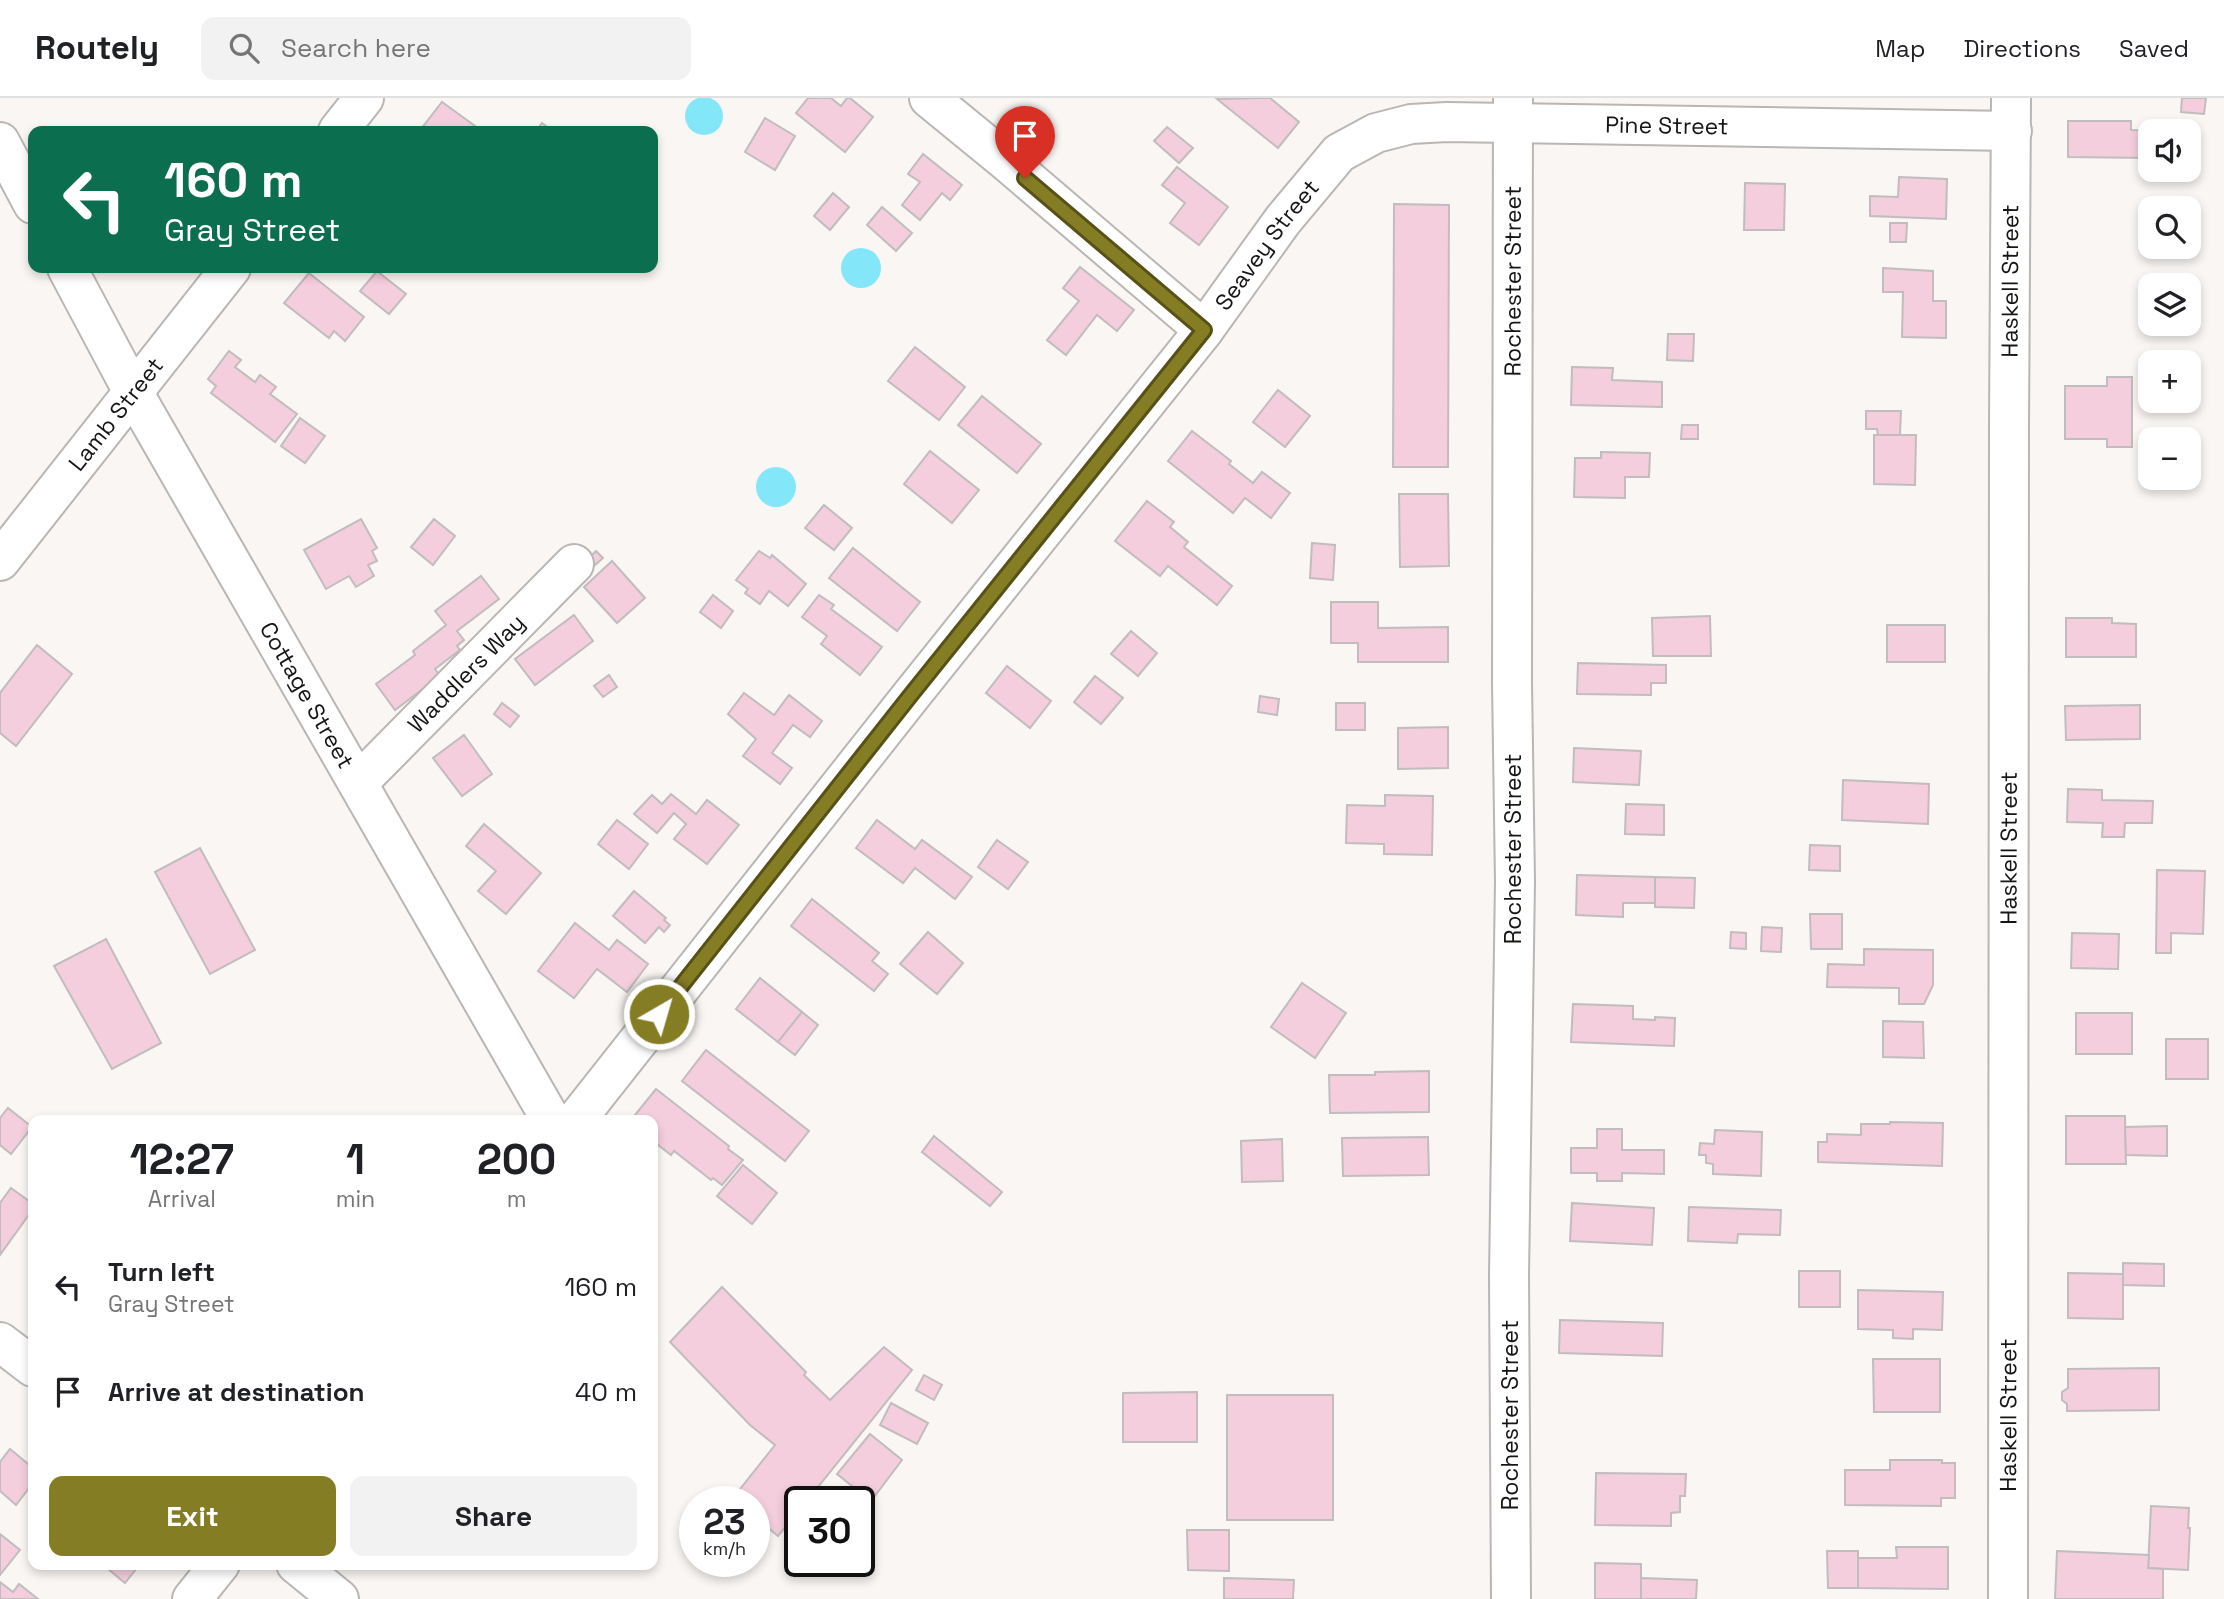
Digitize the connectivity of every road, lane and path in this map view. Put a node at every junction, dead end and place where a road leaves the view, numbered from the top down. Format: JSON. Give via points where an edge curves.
{"nodes":[{"id":1,"x":364,"y":98,"type":"edge"},
{"id":2,"x":929,"y":98,"type":"edge"},
{"id":3,"x":1513,"y":110,"type":"edge"},
{"id":4,"x":2011,"y":115,"type":"edge"},
{"id":5,"x":342,"y":126,"type":"edge"},
{"id":6,"x":0,"y":142,"type":"edge"},
{"id":7,"x":1332,"y":160,"type":"joint"},
{"id":8,"x":28,"y":195,"type":"edge"},
{"id":9,"x":70,"y":273,"type":"edge"},
{"id":10,"x":227,"y":273,"type":"edge"},
{"id":11,"x":1204,"y":330,"type":"junction"},
{"id":12,"x":133,"y":392,"type":"junction"},
{"id":13,"x":0,"y":561,"type":"edge"},
{"id":14,"x":574,"y":564,"type":"dead end"},
{"id":15,"x":358,"y":783,"type":"junction"},
{"id":16,"x":548,"y":1115,"type":"edge"},
{"id":17,"x":580,"y":1115,"type":"edge"},
{"id":18,"x":0,"y":1342,"type":"edge"},
{"id":19,"x":28,"y":1363,"type":"edge"},
{"id":20,"x":215,"y":1570,"type":"edge"},
{"id":21,"x":303,"y":1570,"type":"edge"},
{"id":22,"x":192,"y":1599,"type":"edge"},
{"id":23,"x":339,"y":1599,"type":"edge"},
{"id":24,"x":1511,"y":1599,"type":"edge"},
{"id":25,"x":2008,"y":1599,"type":"edge"}],
"edges":[{"from":1,"to":5,"type":"street"},
{"from":2,"to":11,"type":"street"},
{"from":3,"to":4,"type":"street","name":"Pine Street"},
{"from":3,"to":7,"type":"street","name":"Pine Street","via":[[1376,132]]},
{"from":3,"to":24,"type":"street","name":"Rochester Street"},
{"from":4,"to":25,"type":"street","name":"Haskell Street"},
{"from":6,"to":8,"type":"street"},
{"from":7,"to":11,"type":"street","name":"Seavey Street"},
{"from":9,"to":12,"type":"street","name":"Cottage Street"},
{"from":10,"to":12,"type":"street","name":"Lamb Street"},
{"from":11,"to":17,"type":"street","name":"Seavey Street"},
{"from":12,"to":13,"type":"street","name":"Lamb Street"},
{"from":12,"to":15,"type":"street","name":"Cottage Street"},
{"from":14,"to":15,"type":"street","name":"Waddlers Way"},
{"from":15,"to":16,"type":"street","name":"Cottage Street"},
{"from":18,"to":19,"type":"street"},
{"from":20,"to":22,"type":"street"},
{"from":21,"to":23,"type":"street"}]}
